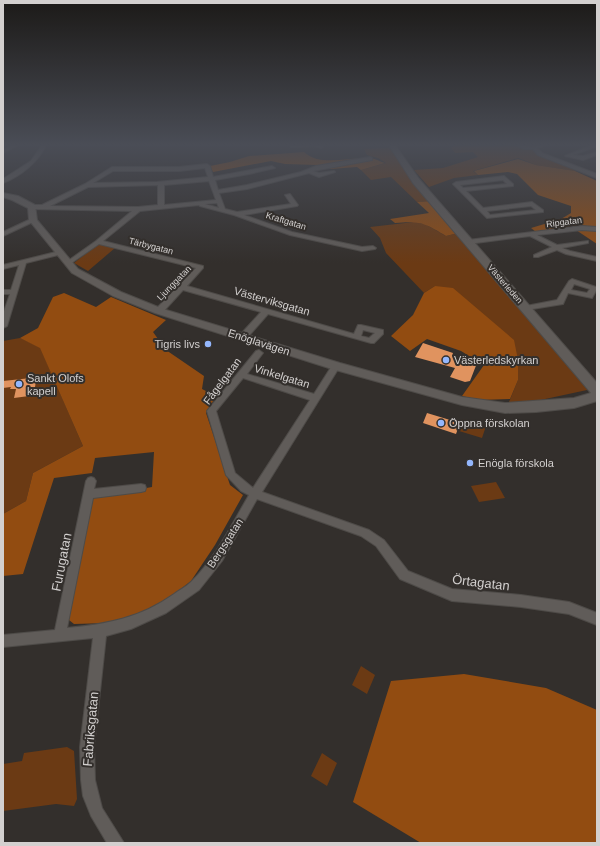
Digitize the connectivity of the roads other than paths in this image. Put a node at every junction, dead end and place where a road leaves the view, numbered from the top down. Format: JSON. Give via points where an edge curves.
{"nodes":[{"id":1,"x":125,"y":184,"type":"edge"},
{"id":2,"x":161,"y":184,"type":"edge"},
{"id":3,"x":213,"y":184,"type":"edge"},
{"id":4,"x":257,"y":184,"type":"edge"},
{"id":5,"x":423,"y":184,"type":"edge"},
{"id":6,"x":456,"y":184,"type":"edge"},
{"id":7,"x":510,"y":184,"type":"edge"},
{"id":8,"x":87,"y":185,"type":"joint"},
{"id":9,"x":462,"y":190,"type":"junction"},
{"id":10,"x":216,"y":192,"type":"junction"},
{"id":11,"x":3,"y":195,"type":"edge"},
{"id":12,"x":288,"y":195,"type":"dead end"},
{"id":13,"x":219,"y":201,"type":"junction"},
{"id":14,"x":194,"y":204,"type":"junction"},
{"id":15,"x":28,"y":205,"type":"junction"},
{"id":16,"x":43,"y":207,"type":"junction"},
{"id":17,"x":161,"y":207,"type":"junction"},
{"id":18,"x":138,"y":208,"type":"junction"},
{"id":19,"x":482,"y":210,"type":"junction"},
{"id":20,"x":223,"y":211,"type":"junction"},
{"id":21,"x":236,"y":214,"type":"junction"},
{"id":22,"x":33,"y":220,"type":"junction"},
{"id":23,"x":597,"y":229,"type":"edge"},
{"id":24,"x":3,"y":234,"type":"edge"},
{"id":25,"x":532,"y":235,"type":"junction"},
{"id":26,"x":98,"y":242,"type":"junction"},
{"id":27,"x":471,"y":242,"type":"junction"},
{"id":28,"x":586,"y":242,"type":"dead end"},
{"id":29,"x":558,"y":247,"type":"junction"},
{"id":30,"x":373,"y":248,"type":"dead end"},
{"id":31,"x":60,"y":253,"type":"junction"},
{"id":32,"x":536,"y":256,"type":"dead end"},
{"id":33,"x":597,"y":259,"type":"edge"},
{"id":34,"x":24,"y":263,"type":"junction"},
{"id":35,"x":68,"y":263,"type":"junction"},
{"id":36,"x":3,"y":267,"type":"edge"},
{"id":37,"x":201,"y":267,"type":"joint"},
{"id":38,"x":182,"y":288,"type":"junction"},
{"id":39,"x":567,"y":291,"type":"dead end"},
{"id":40,"x":3,"y":292,"type":"edge"},
{"id":41,"x":13,"y":292,"type":"junction"},
{"id":42,"x":529,"y":308,"type":"junction"},
{"id":43,"x":159,"y":311,"type":"junction"},
{"id":44,"x":266,"y":311,"type":"junction"},
{"id":45,"x":3,"y":326,"type":"edge"},
{"id":46,"x":356,"y":336,"type":"dead end"},
{"id":47,"x":243,"y":337,"type":"junction"},
{"id":48,"x":259,"y":354,"type":"dead end"},
{"id":49,"x":336,"y":366,"type":"junction"},
{"id":50,"x":242,"y":376,"type":"junction"},
{"id":51,"x":597,"y":381,"type":"edge"},
{"id":52,"x":597,"y":393,"type":"edge"},
{"id":53,"x":315,"y":398,"type":"junction"},
{"id":54,"x":91,"y":481,"type":"dead end"},
{"id":55,"x":141,"y":488,"type":"dead end"},
{"id":56,"x":245,"y":488,"type":"joint"},
{"id":57,"x":89,"y":494,"type":"junction"},
{"id":58,"x":255,"y":494,"type":"junction"},
{"id":59,"x":597,"y":619,"type":"edge"},
{"id":60,"x":100,"y":631,"type":"junction"},
{"id":61,"x":60,"y":636,"type":"junction"},
{"id":62,"x":3,"y":641,"type":"edge"},
{"id":63,"x":116,"y":843,"type":"edge"}],
"edges":[{"from":1,"to":8,"type":"street"},
{"from":2,"to":17,"type":"street"},
{"from":3,"to":10,"type":"street"},
{"from":4,"to":10,"type":"street"},
{"from":5,"to":27,"type":"street","name":"Västerleden"},
{"from":6,"to":9,"type":"street"},
{"from":7,"to":9,"type":"street"},
{"from":8,"to":16,"type":"street"},
{"from":9,"to":19,"type":"street"},
{"from":10,"to":13,"type":"street"},
{"from":11,"to":15,"type":"street"},
{"from":12,"to":21,"type":"street","via":[[295,205]]},
{"from":13,"to":14,"type":"street","name":"Kraftgatan"},
{"from":13,"to":20,"type":"street"},
{"from":14,"to":17,"type":"street","name":"Kraftgatan"},
{"from":14,"to":20,"type":"street","name":"Kraftgatan"},
{"from":15,"to":16,"type":"street","name":"Kraftgatan"},
{"from":15,"to":22,"type":"street"},
{"from":16,"to":18,"type":"street","name":"Kraftgatan"},
{"from":17,"to":18,"type":"street","name":"Kraftgatan"},
{"from":18,"to":26,"type":"street"},
{"from":19,"to":19,"type":"street","via":[[489,218],[540,211],[532,204]]},
{"from":20,"to":21,"type":"street","name":"Kraftgatan"},
{"from":21,"to":30,"type":"street","name":"Kraftgatan","via":[[290,233],[362,249]]},
{"from":22,"to":24,"type":"street"},
{"from":22,"to":31,"type":"street","name":"Enöglavägen"},
{"from":23,"to":25,"type":"street","name":"Ripgatan","via":[[582,228]]},
{"from":25,"to":27,"type":"street","name":"Ripgatan"},
{"from":25,"to":29,"type":"street","name":"Ripgatan"},
{"from":26,"to":35,"type":"street"},
{"from":26,"to":37,"type":"street","name":"Tärbygatan"},
{"from":27,"to":42,"type":"street","name":"Västerleden"},
{"from":28,"to":29,"type":"street"},
{"from":29,"to":32,"type":"street"},
{"from":29,"to":33,"type":"street","name":"Ripgatan","via":[[568,253]]},
{"from":31,"to":34,"type":"street"},
{"from":31,"to":35,"type":"street","name":"Enöglavägen"},
{"from":34,"to":36,"type":"street"},
{"from":34,"to":41,"type":"street"},
{"from":35,"to":43,"type":"street","name":"Enöglavägen","via":[[96,283]]},
{"from":37,"to":38,"type":"street","name":"Ljunggatan"},
{"from":38,"to":43,"type":"street","name":"Ljunggatan"},
{"from":38,"to":44,"type":"street","name":"Västerviksgatan"},
{"from":39,"to":42,"type":"street","via":[[558,304]]},
{"from":40,"to":41,"type":"street"},
{"from":41,"to":45,"type":"street"},
{"from":42,"to":51,"type":"street","name":"Västerleden"},
{"from":42,"to":52,"type":"street","name":"Västerleden"},
{"from":43,"to":47,"type":"street","name":"Enöglavägen"},
{"from":44,"to":46,"type":"street","name":"Västerviksgatan"},
{"from":44,"to":47,"type":"street"},
{"from":47,"to":49,"type":"street","name":"Enöglavägen"},
{"from":48,"to":50,"type":"street","name":"Fågelgatan"},
{"from":49,"to":52,"type":"street","name":"Enöglavägen","via":[[462,401],[505,408],[574,403],[592,398]]},
{"from":49,"to":53,"type":"street","name":"Bergsgatan"},
{"from":50,"to":53,"type":"street","name":"Vinkelgatan"},
{"from":50,"to":56,"type":"street","name":"Fågelgatan","via":[[211,411],[231,475]]},
{"from":53,"to":58,"type":"street","name":"Bergsgatan"},
{"from":54,"to":57,"type":"street","name":"Furugatan"},
{"from":55,"to":57,"type":"street"},
{"from":56,"to":58,"type":"street","name":"Örtagatan"},
{"from":57,"to":61,"type":"street","name":"Furugatan"},
{"from":58,"to":59,"type":"street","name":"Örtagatan","via":[[365,533],[380,543],[404,575],[452,595],[569,608]]},
{"from":58,"to":60,"type":"street","name":"Bergsgatan","via":[[218,558],[195,586],[158,611],[132,623]]},
{"from":60,"to":61,"type":"street","name":"Bergsgatan"},
{"from":60,"to":63,"type":"street","name":"Fabriksgatan","via":[[86,771],[93,806]]},
{"from":61,"to":62,"type":"street","name":"Bergsgatan"}]}
